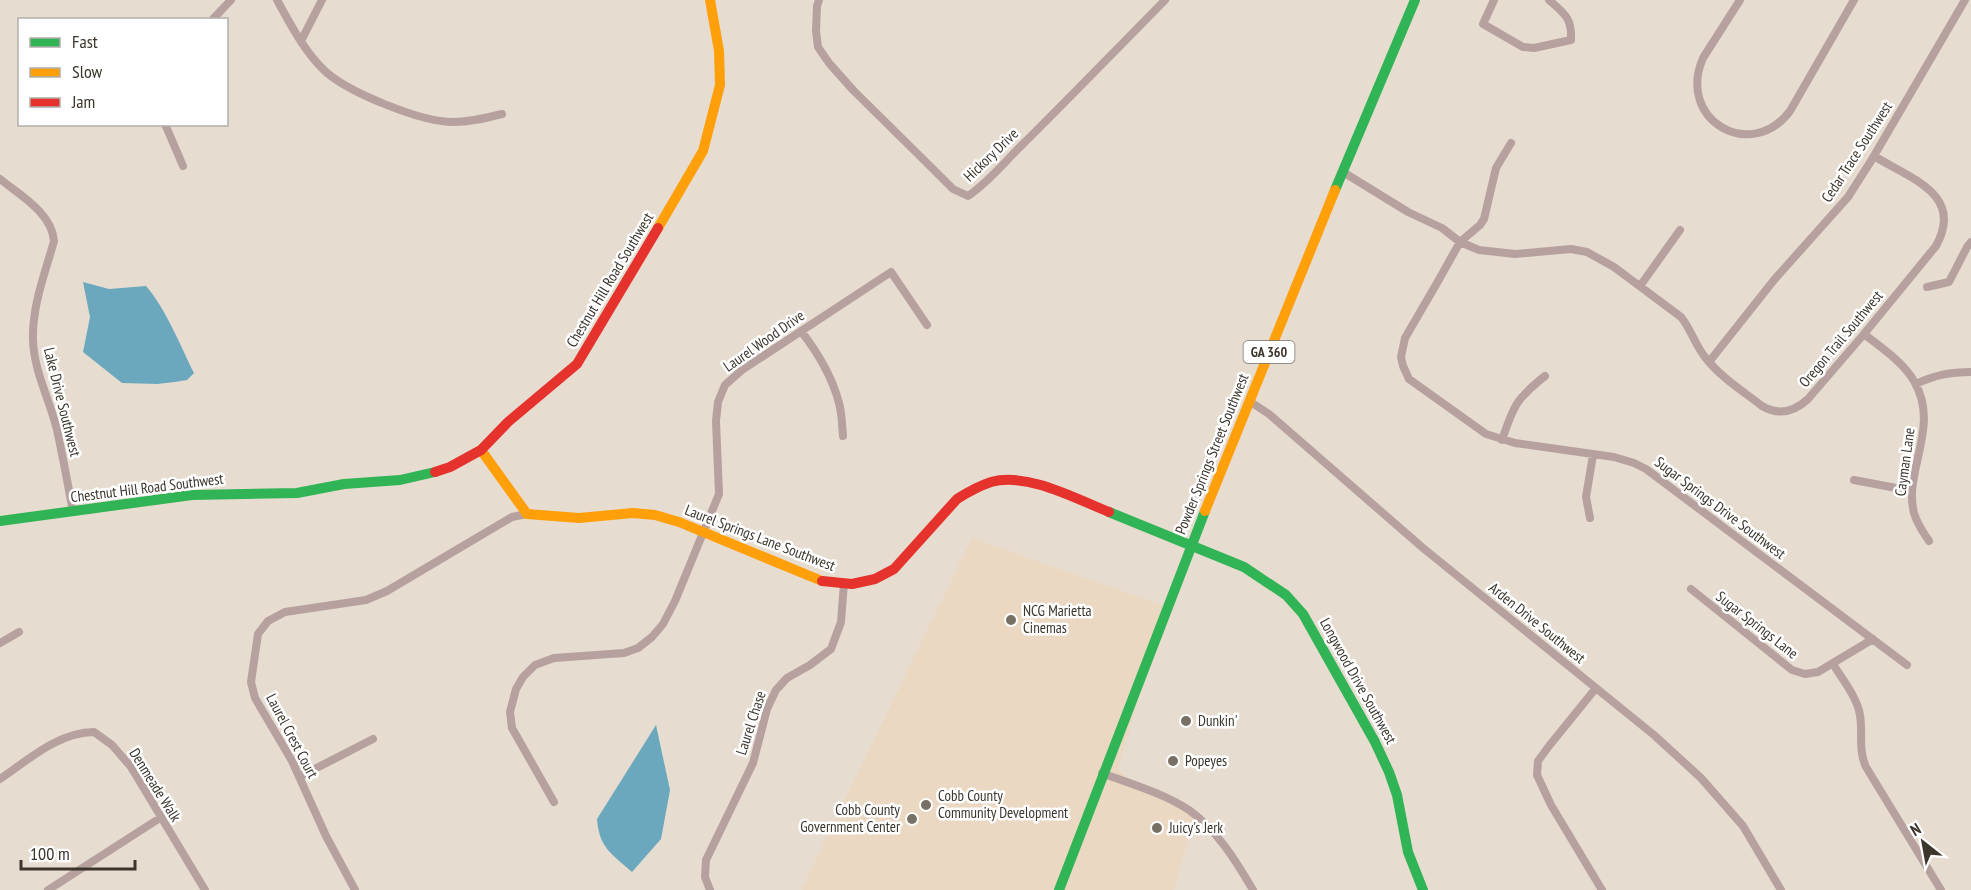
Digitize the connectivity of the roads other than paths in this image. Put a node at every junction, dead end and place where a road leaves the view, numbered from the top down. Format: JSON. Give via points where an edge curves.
{"nodes":[{"id":1,"x":231,"y":0,"type":"edge"},
{"id":2,"x":278,"y":0,"type":"edge"},
{"id":3,"x":322,"y":0,"type":"edge"},
{"id":4,"x":711,"y":0,"type":"edge"},
{"id":5,"x":819,"y":0,"type":"edge"},
{"id":6,"x":1165,"y":0,"type":"edge"},
{"id":7,"x":1415,"y":0,"type":"edge"},
{"id":8,"x":1494,"y":0,"type":"edge"},
{"id":9,"x":1550,"y":0,"type":"edge"},
{"id":10,"x":1740,"y":0,"type":"edge"},
{"id":11,"x":1854,"y":0,"type":"edge"},
{"id":12,"x":1965,"y":0,"type":"edge"},
{"id":13,"x":214,"y":18,"type":"edge"},
{"id":14,"x":301,"y":40,"type":"junction"},
{"id":15,"x":502,"y":114,"type":"dead end"},
{"id":16,"x":166,"y":126,"type":"edge"},
{"id":17,"x":1511,"y":143,"type":"dead end"},
{"id":18,"x":1874,"y":156,"type":"junction"},
{"id":19,"x":183,"y":166,"type":"dead end"},
{"id":20,"x":1343,"y":172,"type":"junction"},
{"id":21,"x":0,"y":179,"type":"edge"},
{"id":22,"x":1680,"y":230,"type":"dead end"},
{"id":23,"x":1460,"y":242,"type":"junction"},
{"id":24,"x":1971,"y":242,"type":"edge"},
{"id":25,"x":1640,"y":286,"type":"junction"},
{"id":26,"x":1927,"y":287,"type":"dead end"},
{"id":27,"x":927,"y":325,"type":"dead end"},
{"id":28,"x":801,"y":331,"type":"junction"},
{"id":29,"x":1864,"y":334,"type":"junction"},
{"id":30,"x":1709,"y":362,"type":"junction"},
{"id":31,"x":1971,"y":372,"type":"edge"},
{"id":32,"x":1545,"y":376,"type":"dead end"},
{"id":33,"x":1916,"y":384,"type":"junction"},
{"id":34,"x":1249,"y":401,"type":"junction"},
{"id":35,"x":843,"y":436,"type":"dead end"},
{"id":36,"x":1502,"y":440,"type":"junction"},
{"id":37,"x":481,"y":450,"type":"junction"},
{"id":38,"x":1593,"y":455,"type":"junction"},
{"id":39,"x":1854,"y":480,"type":"dead end"},
{"id":40,"x":1912,"y":490,"type":"junction"},
{"id":41,"x":73,"y":512,"type":"junction"},
{"id":42,"x":527,"y":514,"type":"junction"},
{"id":43,"x":1590,"y":518,"type":"dead end"},
{"id":44,"x":0,"y":521,"type":"edge"},
{"id":45,"x":704,"y":532,"type":"junction"},
{"id":46,"x":1929,"y":541,"type":"dead end"},
{"id":47,"x":1191,"y":547,"type":"junction"},
{"id":48,"x":844,"y":583,"type":"junction"},
{"id":49,"x":1691,"y":589,"type":"dead end"},
{"id":50,"x":19,"y":632,"type":"dead end"},
{"id":51,"x":1873,"y":639,"type":"junction"},
{"id":52,"x":0,"y":643,"type":"edge"},
{"id":53,"x":1833,"y":664,"type":"junction"},
{"id":54,"x":1907,"y":665,"type":"dead end"},
{"id":55,"x":1596,"y":688,"type":"junction"},
{"id":56,"x":373,"y":740,"type":"dead end"},
{"id":57,"x":1102,"y":773,"type":"junction"},
{"id":58,"x":299,"y":777,"type":"junction"},
{"id":59,"x":0,"y":779,"type":"edge"},
{"id":60,"x":554,"y":802,"type":"dead end"},
{"id":61,"x":160,"y":818,"type":"junction"},
{"id":62,"x":48,"y":890,"type":"edge"},
{"id":63,"x":205,"y":890,"type":"edge"},
{"id":64,"x":355,"y":890,"type":"edge"},
{"id":65,"x":710,"y":890,"type":"edge"},
{"id":66,"x":1059,"y":890,"type":"edge"},
{"id":67,"x":1253,"y":890,"type":"edge"},
{"id":68,"x":1423,"y":890,"type":"edge"},
{"id":69,"x":1602,"y":890,"type":"edge"},
{"id":70,"x":1781,"y":890,"type":"edge"},
{"id":71,"x":1941,"y":890,"type":"edge"}],
"edges":[{"from":1,"to":13,"type":"street"},
{"from":2,"to":14,"type":"street"},
{"from":3,"to":14,"type":"street"},
{"from":4,"to":37,"type":"street","name":"Chestnut Hill Road Southwest","via":[[720,85],[703,151],[577,364]]},
{"from":5,"to":6,"type":"street","name":"Hickory Drive","via":[[818,47],[829,63],[953,189],[968,196]]},
{"from":7,"to":20,"type":"street","name":"Powder Springs Street Southwest","number":"GA 360"},
{"from":8,"to":9,"type":"street","via":[[1483,24],[1523,47],[1534,48],[1571,40],[1572,26],[1565,13]]},
{"from":10,"to":11,"type":"street","via":[[1703,58],[1696,88],[1702,107],[1713,121],[1730,131],[1754,135],[1777,126],[1785,118]]},
{"from":12,"to":18,"type":"street","name":"Cedar Trace Southwest"},
{"from":14,"to":15,"type":"street","via":[[326,72],[340,82],[412,114],[450,122]]},
{"from":16,"to":19,"type":"street"},
{"from":17,"to":23,"type":"street","name":"Sugar Springs Drive Southwest","via":[[1496,168],[1484,219]]},
{"from":18,"to":29,"type":"street","name":"Oregon Trail Southwest","via":[[1939,199],[1944,226],[1936,246]]},
{"from":18,"to":30,"type":"street","name":"Cedar Trace Southwest","via":[[1841,205],[1774,280]]},
{"from":20,"to":23,"type":"street","name":"Oregon Trail Southwest"},
{"from":20,"to":34,"type":"street","name":"Powder Springs Street Southwest","number":"GA 360"},
{"from":21,"to":41,"type":"street","name":"Lake Drive Southwest","via":[[43,216],[54,236],[38,295],[33,343],[57,428]]},
{"from":22,"to":25,"type":"street"},
{"from":23,"to":25,"type":"street","name":"Oregon Trail Southwest","via":[[1479,250],[1515,255],[1581,250]]},
{"from":23,"to":36,"type":"street","name":"Sugar Springs Drive Southwest","via":[[1405,338],[1402,366],[1413,384],[1478,429]]},
{"from":24,"to":26,"type":"street","via":[[1948,282]]},
{"from":25,"to":30,"type":"street","name":"Oregon Trail Southwest","via":[[1684,321]]},
{"from":27,"to":28,"type":"street","name":"Laurel Wood Drive","via":[[891,272]]},
{"from":28,"to":35,"type":"street","via":[[831,379],[840,404]]},
{"from":28,"to":45,"type":"street","name":"Laurel Wood Drive","via":[[725,386],[716,421],[719,494]]},
{"from":29,"to":30,"type":"street","name":"Oregon Trail Southwest","via":[[1801,406],[1781,412],[1762,406]]},
{"from":29,"to":33,"type":"street","name":"Cayman Lane","via":[[1900,363]]},
{"from":31,"to":33,"type":"street","via":[[1934,375]]},
{"from":32,"to":36,"type":"street","via":[[1518,400]]},
{"from":33,"to":40,"type":"street","name":"Cayman Lane","via":[[1924,427]]},
{"from":34,"to":47,"type":"street","name":"Powder Springs Street Southwest","number":"GA 360"},
{"from":34,"to":55,"type":"street","name":"Arden Drive Southwest"},
{"from":36,"to":38,"type":"street","name":"Sugar Springs Drive Southwest"},
{"from":37,"to":41,"type":"street","name":"Chestnut Hill Road Southwest","via":[[450,467],[400,480],[344,484],[297,493],[192,495]]},
{"from":37,"to":42,"type":"street"},
{"from":38,"to":43,"type":"street","via":[[1586,497]]},
{"from":38,"to":51,"type":"street","name":"Sugar Springs Drive Southwest","via":[[1634,463],[1658,477]]},
{"from":39,"to":40,"type":"street"},
{"from":40,"to":46,"type":"street","name":"Cayman Lane","via":[[1913,511]]},
{"from":41,"to":44,"type":"street","name":"Chestnut Hill Road Southwest"},
{"from":42,"to":45,"type":"street","name":"Laurel Springs Lane Southwest","via":[[579,518],[633,513],[671,520]]},
{"from":42,"to":58,"type":"street","name":"Laurel Crest Court","via":[[512,517],[366,600],[285,612],[268,621],[258,634],[251,682],[255,698]]},
{"from":45,"to":48,"type":"street","name":"Laurel Springs Lane Southwest","via":[[826,582]]},
{"from":45,"to":60,"type":"street","name":"Laurel Wood Drive","via":[[675,601],[652,637],[624,653],[554,658],[535,665],[516,689],[510,712],[512,728]]},
{"from":47,"to":48,"type":"street","name":"Laurel Springs Lane Southwest","via":[[1050,488],[1015,480],[992,482],[957,499],[894,569],[875,579]]},
{"from":47,"to":57,"type":"street","name":"Powder Springs Street Southwest","number":"GA 360"},
{"from":47,"to":68,"type":"street","name":"Longwood Drive Southwest","via":[[1255,573],[1286,595],[1303,614],[1389,772],[1408,852]]},
{"from":48,"to":65,"type":"street","name":"Laurel Chase","via":[[841,622],[831,649],[787,678],[767,708],[753,764],[706,860],[705,877]]},
{"from":49,"to":53,"type":"street","name":"Sugar Springs Lane","via":[[1792,670],[1805,674]]},
{"from":50,"to":52,"type":"street"},
{"from":51,"to":53,"type":"street","name":"Sugar Springs Lane"},
{"from":51,"to":54,"type":"street","name":"Sugar Springs Drive Southwest"},
{"from":53,"to":71,"type":"street","via":[[1858,707],[1866,767]]},
{"from":55,"to":69,"type":"street","via":[[1538,762],[1537,775],[1551,806]]},
{"from":55,"to":70,"type":"street","name":"Arden Drive Southwest","via":[[1701,778],[1743,826]]},
{"from":56,"to":58,"type":"street"},
{"from":57,"to":66,"type":"street","name":"Powder Springs Street Southwest","number":"GA 360"},
{"from":57,"to":67,"type":"street","via":[[1188,810],[1215,833]]},
{"from":58,"to":64,"type":"street","name":"Laurel Crest Court"},
{"from":59,"to":61,"type":"street","name":"Denmeade Walk","via":[[47,747],[94,732],[131,767]]},
{"from":61,"to":62,"type":"street"},
{"from":61,"to":63,"type":"street","name":"Denmeade Walk"}]}
